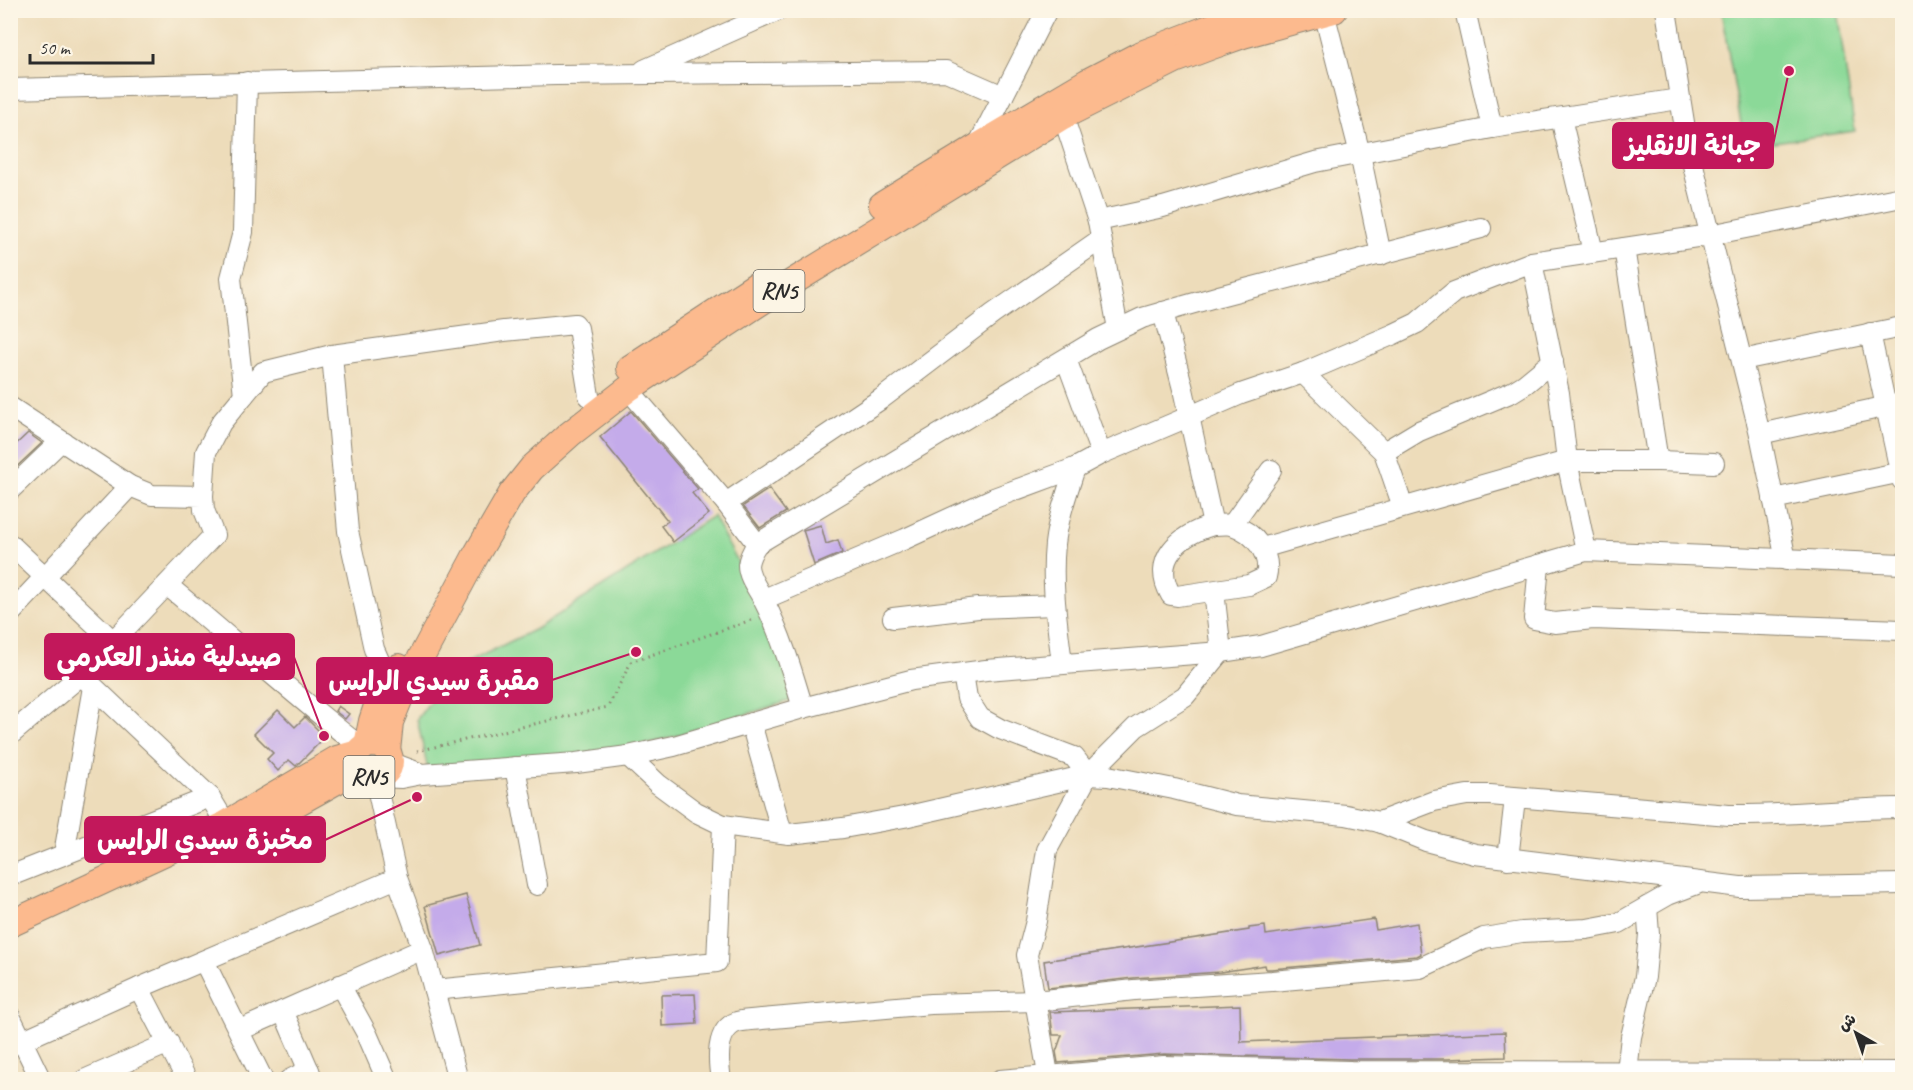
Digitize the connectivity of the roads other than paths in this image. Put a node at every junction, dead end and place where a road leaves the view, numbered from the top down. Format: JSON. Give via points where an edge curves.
{"nodes":[{"id":1,"x":779,"y":10,"type":"edge"},
{"id":2,"x":1047,"y":10,"type":"edge"},
{"id":3,"x":1256,"y":10,"type":"edge"},
{"id":4,"x":1465,"y":10,"type":"edge"},
{"id":5,"x":1666,"y":10,"type":"edge"},
{"id":6,"x":1329,"y":11,"type":"edge"},
{"id":7,"x":636,"y":74,"type":"junction"},
{"id":8,"x":247,"y":82,"type":"junction"},
{"id":9,"x":10,"y":89,"type":"edge"},
{"id":10,"x":1003,"y":96,"type":"junction"},
{"id":11,"x":1679,"y":99,"type":"junction"},
{"id":12,"x":1063,"y":116,"type":"junction"},
{"id":13,"x":1561,"y":117,"type":"junction"},
{"id":14,"x":1492,"y":128,"type":"junction"},
{"id":15,"x":977,"y":147,"type":"junction"},
{"id":16,"x":1360,"y":154,"type":"junction"},
{"id":17,"x":1902,"y":197,"type":"edge"},
{"id":18,"x":1480,"y":228,"type":"dead end"},
{"id":19,"x":1100,"y":230,"type":"junction"},
{"id":20,"x":1710,"y":235,"type":"junction"},
{"id":21,"x":1624,"y":248,"type":"junction"},
{"id":22,"x":1593,"y":252,"type":"junction"},
{"id":23,"x":1382,"y":255,"type":"junction"},
{"id":24,"x":1532,"y":262,"type":"junction"},
{"id":25,"x":1163,"y":312,"type":"junction"},
{"id":26,"x":1902,"y":327,"type":"edge"},
{"id":27,"x":1118,"y":329,"type":"junction"},
{"id":28,"x":1870,"y":333,"type":"junction"},
{"id":29,"x":332,"y":355,"type":"junction"},
{"id":30,"x":1066,"y":359,"type":"junction"},
{"id":31,"x":1742,"y":360,"type":"junction"},
{"id":32,"x":1553,"y":361,"type":"junction"},
{"id":33,"x":1303,"y":373,"type":"junction"},
{"id":34,"x":627,"y":389,"type":"junction"},
{"id":35,"x":244,"y":395,"type":"junction"},
{"id":36,"x":589,"y":396,"type":"junction"},
{"id":37,"x":1894,"y":404,"type":"edge"},
{"id":38,"x":10,"y":407,"type":"edge"},
{"id":39,"x":1188,"y":417,"type":"junction"},
{"id":40,"x":1760,"y":434,"type":"junction"},
{"id":41,"x":60,"y":442,"type":"junction"},
{"id":42,"x":1384,"y":452,"type":"junction"},
{"id":43,"x":1101,"y":454,"type":"junction"},
{"id":44,"x":1658,"y":460,"type":"junction"},
{"id":45,"x":1567,"y":461,"type":"junction"},
{"id":46,"x":1714,"y":463,"type":"dead end"},
{"id":47,"x":1075,"y":468,"type":"junction"},
{"id":48,"x":1271,"y":471,"type":"dead end"},
{"id":49,"x":1902,"y":475,"type":"edge"},
{"id":50,"x":130,"y":486,"type":"junction"},
{"id":51,"x":10,"y":490,"type":"edge"},
{"id":52,"x":203,"y":496,"type":"junction"},
{"id":53,"x":1773,"y":499,"type":"junction"},
{"id":54,"x":726,"y":503,"type":"junction"},
{"id":55,"x":1403,"y":507,"type":"junction"},
{"id":56,"x":1222,"y":525,"type":"junction"},
{"id":57,"x":10,"y":544,"type":"edge"},
{"id":58,"x":757,"y":544,"type":"junction"},
{"id":59,"x":1262,"y":548,"type":"junction"},
{"id":60,"x":1586,"y":551,"type":"junction"},
{"id":61,"x":1786,"y":560,"type":"junction"},
{"id":62,"x":1902,"y":564,"type":"edge"},
{"id":63,"x":1539,"y":565,"type":"junction"},
{"id":64,"x":46,"y":577,"type":"junction"},
{"id":65,"x":167,"y":585,"type":"junction"},
{"id":66,"x":1214,"y":591,"type":"junction"},
{"id":67,"x":764,"y":600,"type":"junction"},
{"id":68,"x":1055,"y":605,"type":"junction"},
{"id":69,"x":10,"y":614,"type":"edge"},
{"id":70,"x":893,"y":618,"type":"dead end"},
{"id":71,"x":1902,"y":630,"type":"edge"},
{"id":72,"x":113,"y":641,"type":"junction"},
{"id":73,"x":1221,"y":652,"type":"junction"},
{"id":74,"x":1062,"y":663,"type":"junction"},
{"id":75,"x":963,"y":673,"type":"junction"},
{"id":76,"x":87,"y":681,"type":"junction"},
{"id":77,"x":389,"y":682,"type":"junction"},
{"id":78,"x":803,"y":708,"type":"junction"},
{"id":79,"x":750,"y":723,"type":"junction"},
{"id":80,"x":11,"y":734,"type":"edge"},
{"id":81,"x":628,"y":756,"type":"junction"},
{"id":82,"x":372,"y":760,"type":"junction"},
{"id":83,"x":515,"y":767,"type":"junction"},
{"id":84,"x":1088,"y":775,"type":"junction"},
{"id":85,"x":210,"y":797,"type":"junction"},
{"id":86,"x":1515,"y":798,"type":"junction"},
{"id":87,"x":1902,"y":808,"type":"edge"},
{"id":88,"x":1379,"y":822,"type":"junction"},
{"id":89,"x":226,"y":824,"type":"junction"},
{"id":90,"x":723,"y":825,"type":"junction"},
{"id":91,"x":782,"y":833,"type":"junction"},
{"id":92,"x":64,"y":854,"type":"junction"},
{"id":93,"x":1508,"y":859,"type":"junction"},
{"id":94,"x":10,"y":876,"type":"edge"},
{"id":95,"x":397,"y":878,"type":"junction"},
{"id":96,"x":1701,"y":883,"type":"junction"},
{"id":97,"x":1902,"y":884,"type":"edge"},
{"id":98,"x":537,"y":885,"type":"dead end"},
{"id":99,"x":1647,"y":907,"type":"junction"},
{"id":100,"x":11,"y":927,"type":"edge"},
{"id":101,"x":423,"y":949,"type":"junction"},
{"id":102,"x":204,"y":961,"type":"junction"},
{"id":103,"x":340,"y":985,"type":"junction"},
{"id":104,"x":139,"y":988,"type":"junction"},
{"id":105,"x":434,"y":990,"type":"junction"},
{"id":106,"x":1036,"y":1001,"type":"junction"},
{"id":107,"x":283,"y":1011,"type":"junction"},
{"id":108,"x":10,"y":1017,"type":"edge"},
{"id":109,"x":240,"y":1030,"type":"junction"},
{"id":110,"x":16,"y":1043,"type":"edge"},
{"id":111,"x":169,"y":1043,"type":"junction"},
{"id":112,"x":1902,"y":1072,"type":"edge"},
{"id":113,"x":311,"y":1075,"type":"edge"},
{"id":114,"x":1351,"y":1075,"type":"edge"},
{"id":115,"x":1487,"y":1075,"type":"edge"},
{"id":116,"x":1627,"y":1076,"type":"edge"},
{"id":117,"x":1759,"y":1076,"type":"edge"},
{"id":118,"x":1048,"y":1077,"type":"edge"},
{"id":119,"x":41,"y":1080,"type":"edge"},
{"id":120,"x":84,"y":1080,"type":"edge"},
{"id":121,"x":187,"y":1080,"type":"edge"},
{"id":122,"x":263,"y":1080,"type":"edge"},
{"id":123,"x":289,"y":1080,"type":"edge"},
{"id":124,"x":387,"y":1080,"type":"edge"},
{"id":125,"x":458,"y":1080,"type":"edge"},
{"id":126,"x":721,"y":1080,"type":"edge"},
{"id":127,"x":1000,"y":1080,"type":"edge"}],
"edges":[{"from":1,"to":7,"type":"street"},
{"from":2,"to":10,"type":"street"},
{"from":3,"to":15,"type":"main road","number":"RN5","via":[[1139,55]]},
{"from":4,"to":14,"type":"street"},
{"from":5,"to":11,"type":"street"},
{"from":6,"to":12,"type":"main road","number":"RN5","via":[[1243,35],[1175,60]]},
{"from":6,"to":16,"type":"street"},
{"from":7,"to":8,"type":"street"},
{"from":7,"to":10,"type":"street","via":[[946,70]]},
{"from":8,"to":9,"type":"street"},
{"from":8,"to":35,"type":"street","via":[[243,232],[231,278]]},
{"from":10,"to":15,"type":"street"},
{"from":11,"to":13,"type":"street"},
{"from":11,"to":20,"type":"street"},
{"from":12,"to":19,"type":"street"},
{"from":12,"to":34,"type":"main road","number":"RN5","via":[[782,288]]},
{"from":13,"to":14,"type":"street"},
{"from":13,"to":22,"type":"street"},
{"from":14,"to":16,"type":"street"},
{"from":15,"to":36,"type":"main road","number":"RN5","via":[[744,292]]},
{"from":16,"to":19,"type":"street","via":[[1315,162]]},
{"from":16,"to":23,"type":"street"},
{"from":17,"to":20,"type":"street"},
{"from":18,"to":23,"type":"street"},
{"from":19,"to":27,"type":"street"},
{"from":19,"to":54,"type":"street","via":[[881,399]]},
{"from":20,"to":21,"type":"street"},
{"from":20,"to":31,"type":"street"},
{"from":21,"to":22,"type":"street"},
{"from":21,"to":44,"type":"street"},
{"from":22,"to":24,"type":"street"},
{"from":23,"to":25,"type":"street"},
{"from":24,"to":32,"type":"street"},
{"from":24,"to":33,"type":"street","via":[[1454,292],[1417,323]]},
{"from":25,"to":27,"type":"street"},
{"from":25,"to":39,"type":"street"},
{"from":26,"to":28,"type":"street"},
{"from":27,"to":30,"type":"street"},
{"from":28,"to":31,"type":"street"},
{"from":28,"to":37,"type":"street"},
{"from":29,"to":35,"type":"street","via":[[263,372]]},
{"from":29,"to":36,"type":"street","via":[[575,324]]},
{"from":29,"to":77,"type":"street","via":[[348,531],[374,649]]},
{"from":30,"to":43,"type":"street"},
{"from":30,"to":58,"type":"street"},
{"from":31,"to":40,"type":"street"},
{"from":32,"to":42,"type":"street","via":[[1512,392],[1419,431]]},
{"from":32,"to":45,"type":"street"},
{"from":33,"to":39,"type":"street"},
{"from":33,"to":42,"type":"street"},
{"from":34,"to":54,"type":"street"},
{"from":34,"to":82,"type":"main road","number":"RN5","via":[[532,468],[507,501],[400,695]]},
{"from":35,"to":52,"type":"street","via":[[221,423],[206,452]]},
{"from":36,"to":77,"type":"main road","number":"RN5","via":[[508,471],[491,495]]},
{"from":37,"to":40,"type":"street"},
{"from":37,"to":49,"type":"street"},
{"from":38,"to":41,"type":"street"},
{"from":39,"to":43,"type":"street"},
{"from":39,"to":56,"type":"street"},
{"from":40,"to":53,"type":"street"},
{"from":41,"to":50,"type":"street"},
{"from":41,"to":51,"type":"street"},
{"from":42,"to":55,"type":"street"},
{"from":43,"to":47,"type":"street"},
{"from":44,"to":45,"type":"street"},
{"from":44,"to":46,"type":"street"},
{"from":45,"to":55,"type":"street"},
{"from":45,"to":60,"type":"street"},
{"from":47,"to":67,"type":"street","via":[[994,498]]},
{"from":47,"to":68,"type":"street","via":[[1055,543]]},
{"from":48,"to":56,"type":"street"},
{"from":49,"to":53,"type":"street"},
{"from":50,"to":52,"type":"street","via":[[152,495]]},
{"from":50,"to":64,"type":"street"},
{"from":52,"to":65,"type":"street","via":[[214,535]]},
{"from":53,"to":61,"type":"street"},
{"from":54,"to":58,"type":"street"},
{"from":55,"to":59,"type":"street"},
{"from":56,"to":59,"type":"street","via":[[1254,538]]},
{"from":56,"to":66,"type":"street","via":[[1200,529],[1172,548],[1164,572],[1164,583],[1171,595]]},
{"from":57,"to":64,"type":"street"},
{"from":58,"to":67,"type":"street","via":[[748,566]]},
{"from":59,"to":66,"type":"street","via":[[1268,567],[1266,577],[1249,585]]},
{"from":60,"to":61,"type":"street"},
{"from":60,"to":63,"type":"street"},
{"from":61,"to":62,"type":"street"},
{"from":63,"to":71,"type":"street","via":[[1534,619],[1554,623],[1605,619]]},
{"from":63,"to":73,"type":"street","via":[[1269,644]]},
{"from":64,"to":69,"type":"street"},
{"from":64,"to":72,"type":"street"},
{"from":65,"to":72,"type":"street"},
{"from":65,"to":82,"type":"street"},
{"from":66,"to":73,"type":"street"},
{"from":67,"to":78,"type":"street","via":[[781,637]]},
{"from":68,"to":70,"type":"street","via":[[978,608]]},
{"from":68,"to":74,"type":"street"},
{"from":72,"to":76,"type":"street"},
{"from":73,"to":74,"type":"street"},
{"from":73,"to":84,"type":"street","via":[[1185,696],[1136,727]]},
{"from":74,"to":75,"type":"street"},
{"from":75,"to":78,"type":"street","via":[[911,680]]},
{"from":75,"to":84,"type":"street","via":[[967,698],[980,718],[1074,757]]},
{"from":76,"to":80,"type":"street"},
{"from":76,"to":85,"type":"street"},
{"from":76,"to":92,"type":"street"},
{"from":77,"to":82,"type":"main road","number":"RN5","via":[[372,721]]},
{"from":78,"to":79,"type":"street"},
{"from":79,"to":81,"type":"street"},
{"from":79,"to":91,"type":"street"},
{"from":81,"to":83,"type":"street"},
{"from":81,"to":90,"type":"street","via":[[696,812]]},
{"from":82,"to":83,"type":"street","via":[[401,778]]},
{"from":82,"to":89,"type":"main road","number":"RN5","via":[[337,759]]},
{"from":82,"to":95,"type":"street"},
{"from":82,"to":100,"type":"main road","number":"RN5","via":[[232,839],[91,905]]},
{"from":83,"to":98,"type":"street"},
{"from":84,"to":88,"type":"street","via":[[1174,789],[1237,805],[1346,815]]},
{"from":84,"to":91,"type":"street","via":[[904,817]]},
{"from":84,"to":106,"type":"street","via":[[1047,850],[1027,955]]},
{"from":85,"to":89,"type":"street"},
{"from":85,"to":92,"type":"street"},
{"from":86,"to":87,"type":"street","via":[[1729,815]]},
{"from":86,"to":88,"type":"street","via":[[1467,795],[1434,801]]},
{"from":86,"to":93,"type":"street"},
{"from":88,"to":93,"type":"street","via":[[1426,842]]},
{"from":89,"to":100,"type":"main road","number":"RN5"},
{"from":90,"to":91,"type":"street"},
{"from":90,"to":105,"type":"street","via":[[717,962]]},
{"from":92,"to":94,"type":"street"},
{"from":93,"to":96,"type":"street"},
{"from":95,"to":101,"type":"street"},
{"from":95,"to":102,"type":"street"},
{"from":96,"to":97,"type":"street","via":[[1778,888]]},
{"from":96,"to":99,"type":"street"},
{"from":99,"to":106,"type":"street","via":[[1619,923],[1484,938],[1420,968]]},
{"from":99,"to":116,"type":"street","via":[[1645,977],[1631,1037]]},
{"from":101,"to":103,"type":"street"},
{"from":101,"to":105,"type":"street"},
{"from":102,"to":104,"type":"street"},
{"from":102,"to":109,"type":"street"},
{"from":103,"to":107,"type":"street"},
{"from":103,"to":124,"type":"street"},
{"from":104,"to":110,"type":"street"},
{"from":104,"to":111,"type":"street"},
{"from":105,"to":125,"type":"street"},
{"from":106,"to":118,"type":"street"},
{"from":106,"to":126,"type":"street","via":[[931,1004],[737,1023],[727,1028],[720,1040]]},
{"from":107,"to":109,"type":"street"},
{"from":107,"to":113,"type":"street"},
{"from":108,"to":110,"type":"street"},
{"from":109,"to":122,"type":"street"},
{"from":110,"to":119,"type":"street"},
{"from":111,"to":120,"type":"street"},
{"from":111,"to":121,"type":"street"},
{"from":112,"to":117,"type":"street"},
{"from":113,"to":123,"type":"street"},
{"from":114,"to":115,"type":"street"},
{"from":114,"to":118,"type":"street","via":[[1164,1066]]},
{"from":115,"to":116,"type":"street"},
{"from":116,"to":117,"type":"street"},
{"from":118,"to":127,"type":"street"}]}
